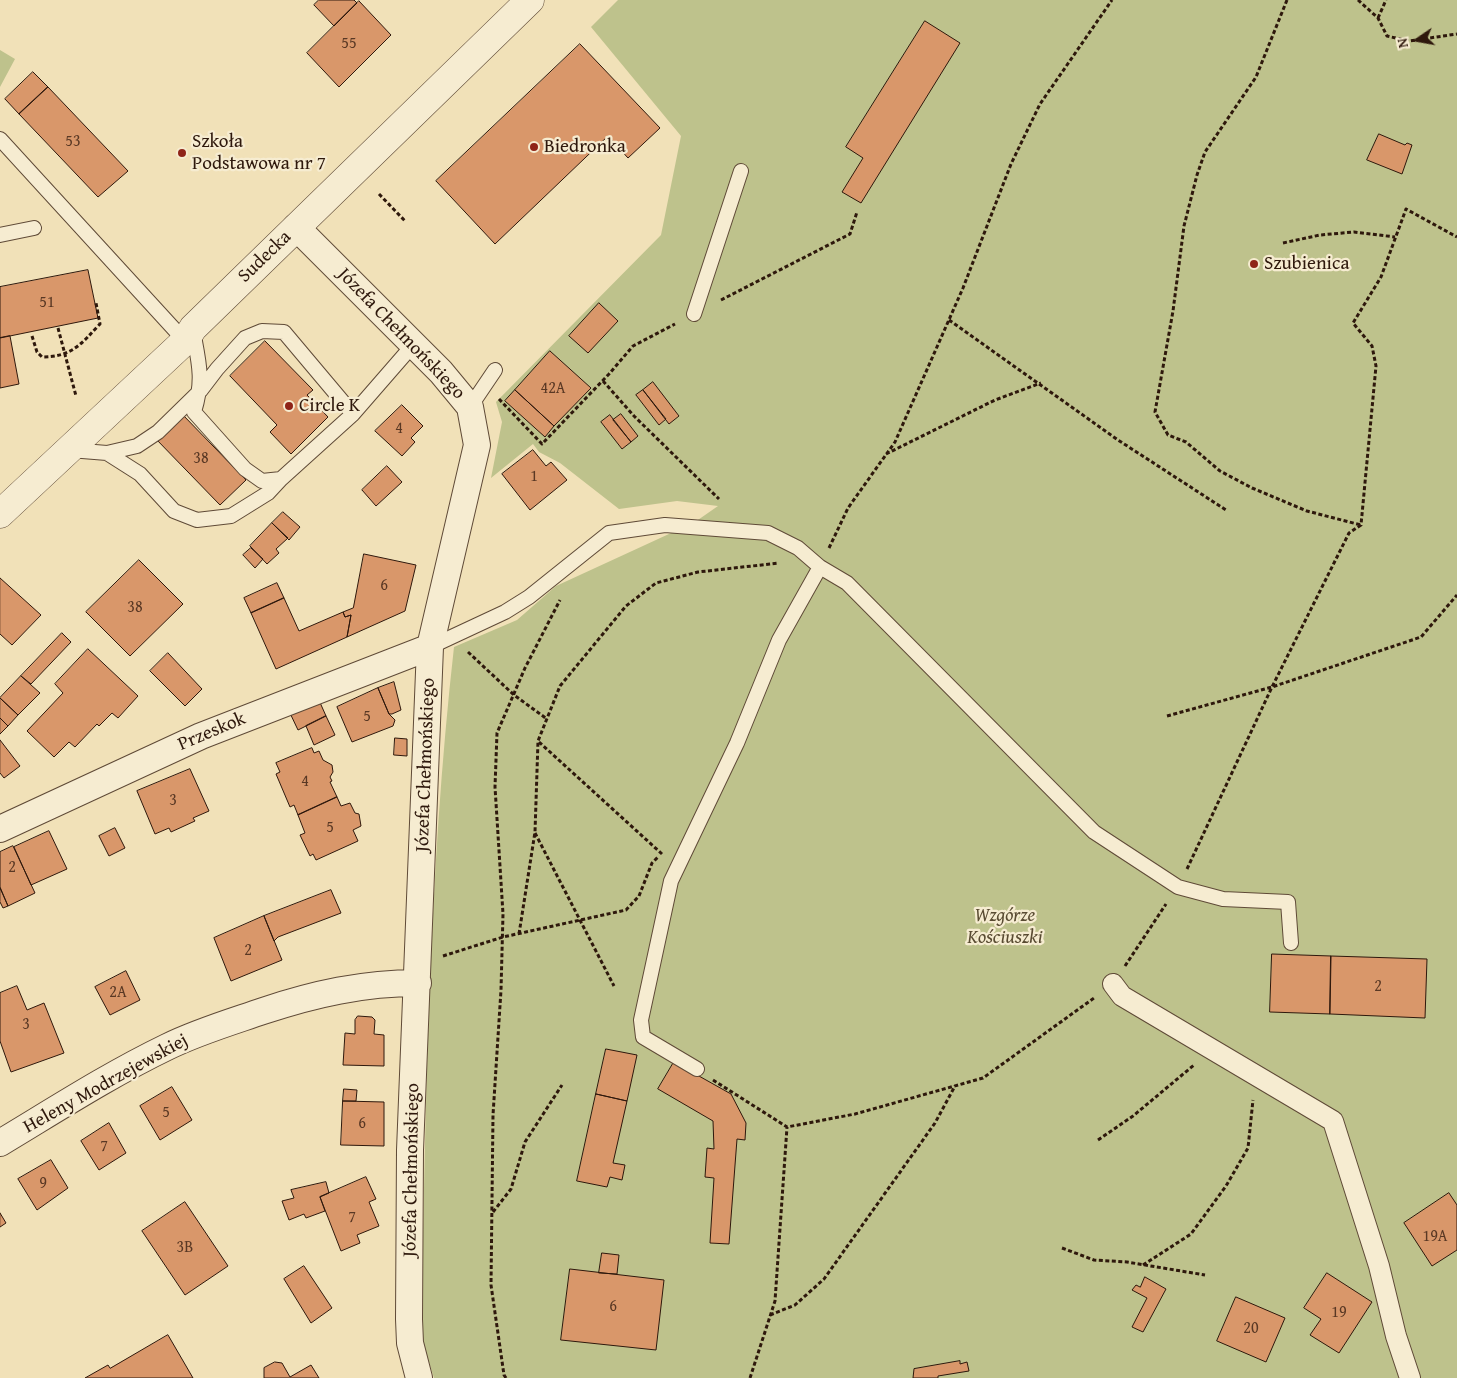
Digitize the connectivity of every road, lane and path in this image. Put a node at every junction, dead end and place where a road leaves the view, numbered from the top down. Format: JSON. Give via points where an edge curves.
{"nodes":[{"id":1,"x":530,"y":0,"type":"edge"},
{"id":2,"x":1112,"y":0,"type":"edge"},
{"id":3,"x":1287,"y":0,"type":"edge"},
{"id":4,"x":1358,"y":0,"type":"edge"},
{"id":5,"x":1386,"y":0,"type":"edge"},
{"id":6,"x":1378,"y":18,"type":"junction"},
{"id":7,"x":1457,"y":34,"type":"edge"},
{"id":8,"x":0,"y":139,"type":"edge"},
{"id":9,"x":741,"y":171,"type":"dead end"},
{"id":10,"x":379,"y":194,"type":"dead end"},
{"id":11,"x":857,"y":212,"type":"dead end"},
{"id":12,"x":406,"y":222,"type":"dead end"},
{"id":13,"x":296,"y":227,"type":"junction"},
{"id":14,"x":34,"y":228,"type":"dead end"},
{"id":15,"x":0,"y":235,"type":"edge"},
{"id":16,"x":1395,"y":237,"type":"junction"},
{"id":17,"x":1457,"y":238,"type":"edge"},
{"id":18,"x":1283,"y":242,"type":"dead end"},
{"id":19,"x":766,"y":277,"type":"dead end"},
{"id":20,"x":96,"y":303,"type":"dead end"},
{"id":21,"x":694,"y":314,"type":"dead end"},
{"id":22,"x":949,"y":320,"type":"junction"},
{"id":23,"x":58,"y":328,"type":"dead end"},
{"id":24,"x":189,"y":334,"type":"junction"},
{"id":25,"x":32,"y":336,"type":"dead end"},
{"id":26,"x":413,"y":345,"type":"junction"},
{"id":27,"x":64,"y":354,"type":"junction"},
{"id":28,"x":495,"y":370,"type":"dead end"},
{"id":29,"x":1041,"y":383,"type":"junction"},
{"id":30,"x":201,"y":390,"type":"junction"},
{"id":31,"x":76,"y":396,"type":"dead end"},
{"id":32,"x":504,"y":405,"type":"dead end"},
{"id":33,"x":470,"y":407,"type":"junction"},
{"id":34,"x":353,"y":414,"type":"junction"},
{"id":35,"x":67,"y":450,"type":"junction"},
{"id":36,"x":108,"y":453,"type":"junction"},
{"id":37,"x":886,"y":455,"type":"junction"},
{"id":38,"x":281,"y":479,"type":"junction"},
{"id":39,"x":719,"y":499,"type":"dead end"},
{"id":40,"x":4,"y":502,"type":"edge"},
{"id":41,"x":1226,"y":510,"type":"dead end"},
{"id":42,"x":1361,"y":525,"type":"junction"},
{"id":43,"x":809,"y":557,"type":"junction"},
{"id":44,"x":820,"y":567,"type":"junction"},
{"id":45,"x":562,"y":595,"type":"dead end"},
{"id":46,"x":1457,"y":595,"type":"edge"},
{"id":47,"x":452,"y":635,"type":"junction"},
{"id":48,"x":430,"y":647,"type":"junction"},
{"id":49,"x":1272,"y":687,"type":"junction"},
{"id":50,"x":514,"y":695,"type":"junction"},
{"id":51,"x":1167,"y":716,"type":"dead end"},
{"id":52,"x":547,"y":719,"type":"junction"},
{"id":53,"x":538,"y":741,"type":"junction"},
{"id":54,"x":0,"y":829,"type":"edge"},
{"id":55,"x":535,"y":832,"type":"junction"},
{"id":56,"x":689,"y":843,"type":"junction"},
{"id":57,"x":662,"y":854,"type":"junction"},
{"id":58,"x":678,"y":866,"type":"junction"},
{"id":59,"x":1178,"y":887,"type":"junction"},
{"id":60,"x":580,"y":921,"type":"junction"},
{"id":61,"x":519,"y":934,"type":"junction"},
{"id":62,"x":503,"y":937,"type":"junction"},
{"id":63,"x":1291,"y":943,"type":"dead end"},
{"id":64,"x":418,"y":973,"type":"junction"},
{"id":65,"x":1113,"y":984,"type":"junction"},
{"id":66,"x":614,"y":986,"type":"dead end"},
{"id":67,"x":1212,"y":1050,"type":"junction"},
{"id":68,"x":697,"y":1070,"type":"joint"},
{"id":69,"x":1252,"y":1073,"type":"junction"},
{"id":70,"x":562,"y":1085,"type":"dead end"},
{"id":71,"x":955,"y":1086,"type":"junction"},
{"id":72,"x":787,"y":1127,"type":"junction"},
{"id":73,"x":1098,"y":1140,"type":"dead end"},
{"id":74,"x":0,"y":1144,"type":"edge"},
{"id":75,"x":493,"y":1212,"type":"junction"},
{"id":76,"x":1062,"y":1248,"type":"dead end"},
{"id":77,"x":1142,"y":1265,"type":"junction"},
{"id":78,"x":1205,"y":1275,"type":"dead end"},
{"id":79,"x":770,"y":1315,"type":"junction"},
{"id":80,"x":419,"y":1378,"type":"edge"},
{"id":81,"x":506,"y":1378,"type":"edge"},
{"id":82,"x":750,"y":1378,"type":"edge"},
{"id":83,"x":1410,"y":1378,"type":"edge"}],
"edges":[{"from":1,"to":13,"type":"street","name":"Sudecka"},
{"from":2,"to":22,"type":"path","via":[[1040,104],[1010,164]]},
{"from":3,"to":42,"type":"path","via":[[1256,77],[1205,152],[1197,175],[1184,226],[1174,312],[1155,412],[1168,435],[1186,442],[1220,472],[1307,511]]},
{"from":4,"to":6,"type":"path"},
{"from":5,"to":6,"type":"path"},
{"from":6,"to":7,"type":"path","via":[[1387,36],[1409,41]]},
{"from":8,"to":24,"type":"lane"},
{"from":9,"to":21,"type":"lane"},
{"from":10,"to":12,"type":"path"},
{"from":11,"to":19,"type":"path","via":[[850,234]]},
{"from":13,"to":24,"type":"street","name":"Sudecka"},
{"from":13,"to":26,"type":"street","name":"Józefa Chełmońskiego"},
{"from":14,"to":15,"type":"lane"},
{"from":16,"to":17,"type":"path","via":[[1406,209]]},
{"from":16,"to":18,"type":"path","via":[[1354,232]]},
{"from":16,"to":42,"type":"path","via":[[1381,277],[1353,323],[1372,346],[1376,366]]},
{"from":20,"to":27,"type":"path","via":[[100,324],[74,351]]},
{"from":22,"to":29,"type":"path"},
{"from":22,"to":37,"type":"path"},
{"from":23,"to":27,"type":"path"},
{"from":24,"to":30,"type":"lane","via":[[200,367]]},
{"from":24,"to":35,"type":"street","name":"Sudecka"},
{"from":25,"to":27,"type":"path","via":[[42,357]]},
{"from":26,"to":33,"type":"street","name":"Józefa Chełmońskiego"},
{"from":26,"to":34,"type":"lane"},
{"from":27,"to":31,"type":"path"},
{"from":28,"to":33,"type":"lane"},
{"from":29,"to":37,"type":"path","via":[[995,400]]},
{"from":29,"to":41,"type":"path","via":[[1118,440]]},
{"from":30,"to":34,"type":"lane","via":[[216,368],[246,338],[262,331],[284,332]]},
{"from":30,"to":36,"type":"lane","via":[[158,432],[137,446]]},
{"from":30,"to":38,"type":"lane","via":[[194,412],[245,468],[262,480]]},
{"from":32,"to":39,"type":"path","via":[[542,444],[603,381]]},
{"from":33,"to":48,"type":"street","name":"Józefa Chełmońskiego","via":[[477,444]]},
{"from":34,"to":38,"type":"lane"},
{"from":35,"to":36,"type":"lane"},
{"from":35,"to":40,"type":"street","name":"Sudecka"},
{"from":36,"to":38,"type":"lane","via":[[140,474],[174,511],[197,520],[231,516],[268,493]]},
{"from":37,"to":44,"type":"path","via":[[848,508]]},
{"from":42,"to":49,"type":"path","via":[[1349,533]]},
{"from":43,"to":44,"type":"lane"},
{"from":43,"to":47,"type":"lane","via":[[768,533],[665,525],[609,533],[529,598]]},
{"from":43,"to":52,"type":"path","via":[[698,572],[656,583],[626,606],[560,686]]},
{"from":44,"to":56,"type":"lane","via":[[779,640]]},
{"from":44,"to":59,"type":"lane","via":[[847,583],[1094,832]]},
{"from":45,"to":50,"type":"path"},
{"from":46,"to":49,"type":"path","via":[[1421,637]]},
{"from":47,"to":48,"type":"lane"},
{"from":47,"to":50,"type":"path","via":[[482,668]]},
{"from":48,"to":54,"type":"street","name":"Przeskok","via":[[200,736]]},
{"from":48,"to":64,"type":"street","name":"Józefa Chełmońskiego"},
{"from":49,"to":51,"type":"path"},
{"from":49,"to":59,"type":"path"},
{"from":50,"to":52,"type":"path"},
{"from":50,"to":62,"type":"path","via":[[497,733],[495,787]]},
{"from":52,"to":53,"type":"path"},
{"from":53,"to":55,"type":"path"},
{"from":53,"to":57,"type":"path"},
{"from":55,"to":60,"type":"path"},
{"from":55,"to":61,"type":"path"},
{"from":56,"to":57,"type":"path","via":[[671,846]]},
{"from":56,"to":58,"type":"lane"},
{"from":57,"to":58,"type":"path"},
{"from":57,"to":60,"type":"path","via":[[652,863],[640,896],[626,910]]},
{"from":58,"to":68,"type":"lane","via":[[671,881],[641,1020],[643,1036]]},
{"from":59,"to":63,"type":"lane","via":[[1223,899],[1288,902]]},
{"from":59,"to":65,"type":"path"},
{"from":60,"to":61,"type":"path"},
{"from":60,"to":66,"type":"path"},
{"from":61,"to":62,"type":"path"},
{"from":62,"to":64,"type":"path"},
{"from":62,"to":75,"type":"path","via":[[493,1114]]},
{"from":64,"to":74,"type":"street","name":"Heleny Modrzejewskiej","via":[[312,995],[168,1046]]},
{"from":64,"to":80,"type":"street","name":"Józefa Chełmońskiego","via":[[410,1150],[408,1306],[410,1343]]},
{"from":65,"to":67,"type":"street","via":[[1122,996]]},
{"from":65,"to":71,"type":"path","via":[[983,1078]]},
{"from":67,"to":69,"type":"street"},
{"from":67,"to":73,"type":"path","via":[[1133,1116]]},
{"from":68,"to":72,"type":"path"},
{"from":69,"to":77,"type":"path","via":[[1253,1120],[1248,1148],[1226,1186],[1191,1234]]},
{"from":69,"to":83,"type":"street","via":[[1332,1121],[1379,1266]]},
{"from":70,"to":75,"type":"path","via":[[525,1142],[512,1189]]},
{"from":71,"to":72,"type":"path","via":[[855,1114]]},
{"from":71,"to":79,"type":"path","via":[[935,1123],[824,1279],[795,1305]]},
{"from":72,"to":79,"type":"path","via":[[774,1301]]},
{"from":75,"to":81,"type":"path","via":[[491,1285]]},
{"from":76,"to":77,"type":"path","via":[[1094,1260]]},
{"from":77,"to":78,"type":"path"},
{"from":79,"to":82,"type":"path"}]}
